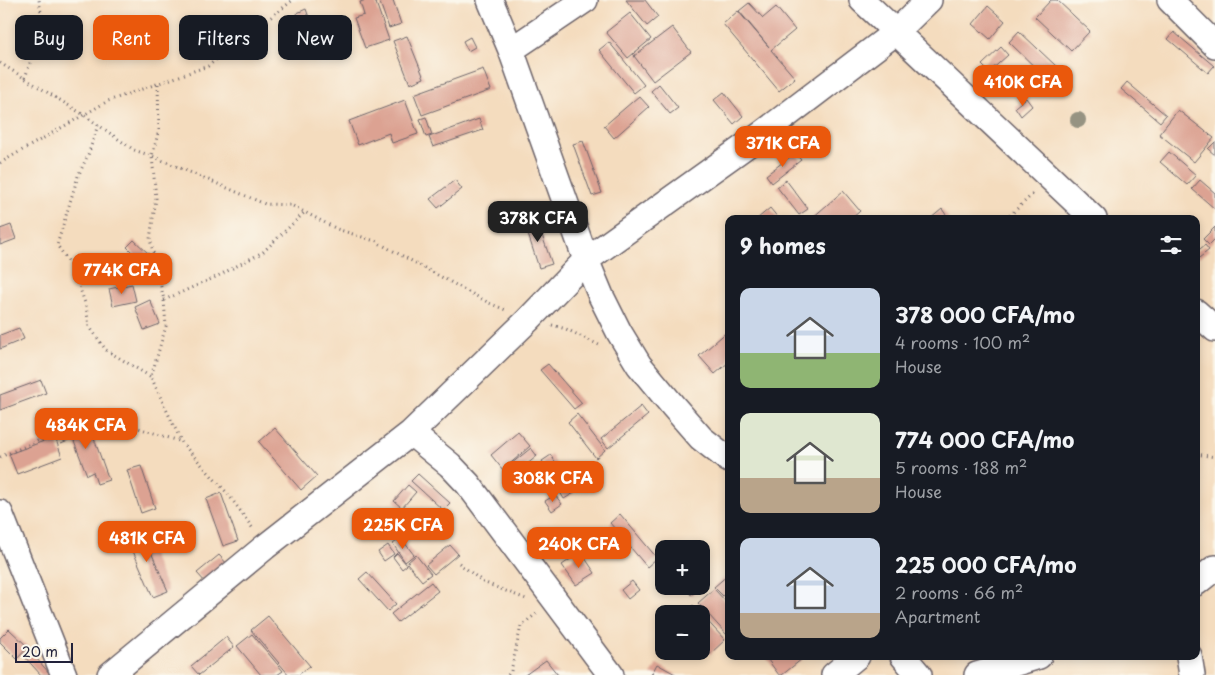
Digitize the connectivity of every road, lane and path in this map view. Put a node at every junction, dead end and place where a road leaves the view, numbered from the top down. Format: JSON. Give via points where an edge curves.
{"nodes":[{"id":1,"x":39,"y":0,"type":"edge"},
{"id":2,"x":293,"y":0,"type":"edge"},
{"id":3,"x":490,"y":0,"type":"edge"},
{"id":4,"x":586,"y":0,"type":"edge"},
{"id":5,"x":862,"y":0,"type":"edge"},
{"id":6,"x":929,"y":0,"type":"edge"},
{"id":7,"x":1170,"y":0,"type":"edge"},
{"id":8,"x":896,"y":32,"type":"junction"},
{"id":9,"x":1215,"y":45,"type":"edge"},
{"id":10,"x":511,"y":50,"type":"junction"},
{"id":11,"x":0,"y":63,"type":"edge"},
{"id":12,"x":25,"y":78,"type":"junction"},
{"id":13,"x":158,"y":84,"type":"junction"},
{"id":14,"x":84,"y":115,"type":"junction"},
{"id":15,"x":98,"y":125,"type":"junction"},
{"id":16,"x":152,"y":156,"type":"junction"},
{"id":17,"x":0,"y":163,"type":"edge"},
{"id":18,"x":1050,"y":178,"type":"junction"},
{"id":19,"x":305,"y":212,"type":"junction"},
{"id":20,"x":1010,"y":215,"type":"edge"},
{"id":21,"x":1090,"y":215,"type":"edge"},
{"id":22,"x":586,"y":260,"type":"junction"},
{"id":23,"x":164,"y":300,"type":"junction"},
{"id":24,"x":1200,"y":316,"type":"edge"},
{"id":25,"x":528,"y":320,"type":"junction"},
{"id":26,"x":1215,"y":329,"type":"edge"},
{"id":27,"x":608,"y":350,"type":"dead end"},
{"id":28,"x":151,"y":377,"type":"junction"},
{"id":29,"x":411,"y":433,"type":"junction"},
{"id":30,"x":182,"y":442,"type":"junction"},
{"id":31,"x":1200,"y":455,"type":"edge"},
{"id":32,"x":0,"y":457,"type":"edge"},
{"id":33,"x":725,"y":457,"type":"edge"},
{"id":34,"x":1215,"y":457,"type":"edge"},
{"id":35,"x":0,"y":513,"type":"edge"},
{"id":36,"x":265,"y":547,"type":"junction"},
{"id":37,"x":459,"y":563,"type":"dead end"},
{"id":38,"x":1215,"y":568,"type":"edge"},
{"id":39,"x":1200,"y":580,"type":"edge"},
{"id":40,"x":534,"y":604,"type":"dead end"},
{"id":41,"x":566,"y":617,"type":"junction"},
{"id":42,"x":852,"y":660,"type":"edge"},
{"id":43,"x":906,"y":660,"type":"edge"},
{"id":44,"x":1027,"y":660,"type":"edge"},
{"id":45,"x":1190,"y":660,"type":"edge"},
{"id":46,"x":64,"y":675,"type":"edge"},
{"id":47,"x":110,"y":675,"type":"edge"},
{"id":48,"x":508,"y":675,"type":"edge"},
{"id":49,"x":610,"y":675,"type":"edge"},
{"id":50,"x":834,"y":675,"type":"edge"},
{"id":51,"x":919,"y":675,"type":"edge"},
{"id":52,"x":977,"y":675,"type":"edge"},
{"id":53,"x":1192,"y":675,"type":"edge"}],
"edges":[{"from":1,"to":12,"type":"path","via":[[43,24]]},
{"from":2,"to":13,"type":"path","via":[[208,66]]},
{"from":3,"to":10,"type":"street"},
{"from":4,"to":10,"type":"street"},
{"from":5,"to":8,"type":"street"},
{"from":6,"to":8,"type":"street"},
{"from":7,"to":9,"type":"street"},
{"from":8,"to":18,"type":"street"},
{"from":8,"to":22,"type":"street","via":[[758,137]]},
{"from":10,"to":22,"type":"street"},
{"from":11,"to":12,"type":"path"},
{"from":12,"to":14,"type":"path"},
{"from":13,"to":14,"type":"path","via":[[108,101]]},
{"from":13,"to":16,"type":"path","via":[[159,130]]},
{"from":14,"to":15,"type":"path"},
{"from":14,"to":17,"type":"path"},
{"from":15,"to":16,"type":"path","via":[[134,150]]},
{"from":15,"to":28,"type":"path","via":[[56,245],[73,268],[89,326],[106,350]]},
{"from":16,"to":19,"type":"path","via":[[265,204],[291,205]]},
{"from":16,"to":23,"type":"path","via":[[156,198],[150,239]]},
{"from":18,"to":20,"type":"path"},
{"from":18,"to":21,"type":"street"},
{"from":19,"to":23,"type":"path","via":[[263,252]]},
{"from":19,"to":25,"type":"path","via":[[336,229],[375,241],[489,303]]},
{"from":22,"to":25,"type":"street"},
{"from":22,"to":33,"type":"street","via":[[610,314],[639,366],[701,438]]},
{"from":23,"to":28,"type":"path","via":[[166,326]]},
{"from":24,"to":26,"type":"street"},
{"from":25,"to":27,"type":"path","via":[[566,329]]},
{"from":25,"to":29,"type":"street"},
{"from":28,"to":30,"type":"path"},
{"from":29,"to":36,"type":"street"},
{"from":29,"to":41,"type":"street","via":[[468,484]]},
{"from":30,"to":32,"type":"path","via":[[98,415]]},
{"from":30,"to":36,"type":"path","via":[[228,494]]},
{"from":31,"to":34,"type":"path"},
{"from":35,"to":46,"type":"street"},
{"from":36,"to":47,"type":"street"},
{"from":37,"to":40,"type":"path","via":[[483,582]]},
{"from":38,"to":39,"type":"street"},
{"from":41,"to":48,"type":"path","via":[[542,609],[521,626]]},
{"from":41,"to":49,"type":"street"},
{"from":42,"to":50,"type":"street"},
{"from":43,"to":51,"type":"street"},
{"from":44,"to":52,"type":"street"},
{"from":45,"to":53,"type":"street"}]}
